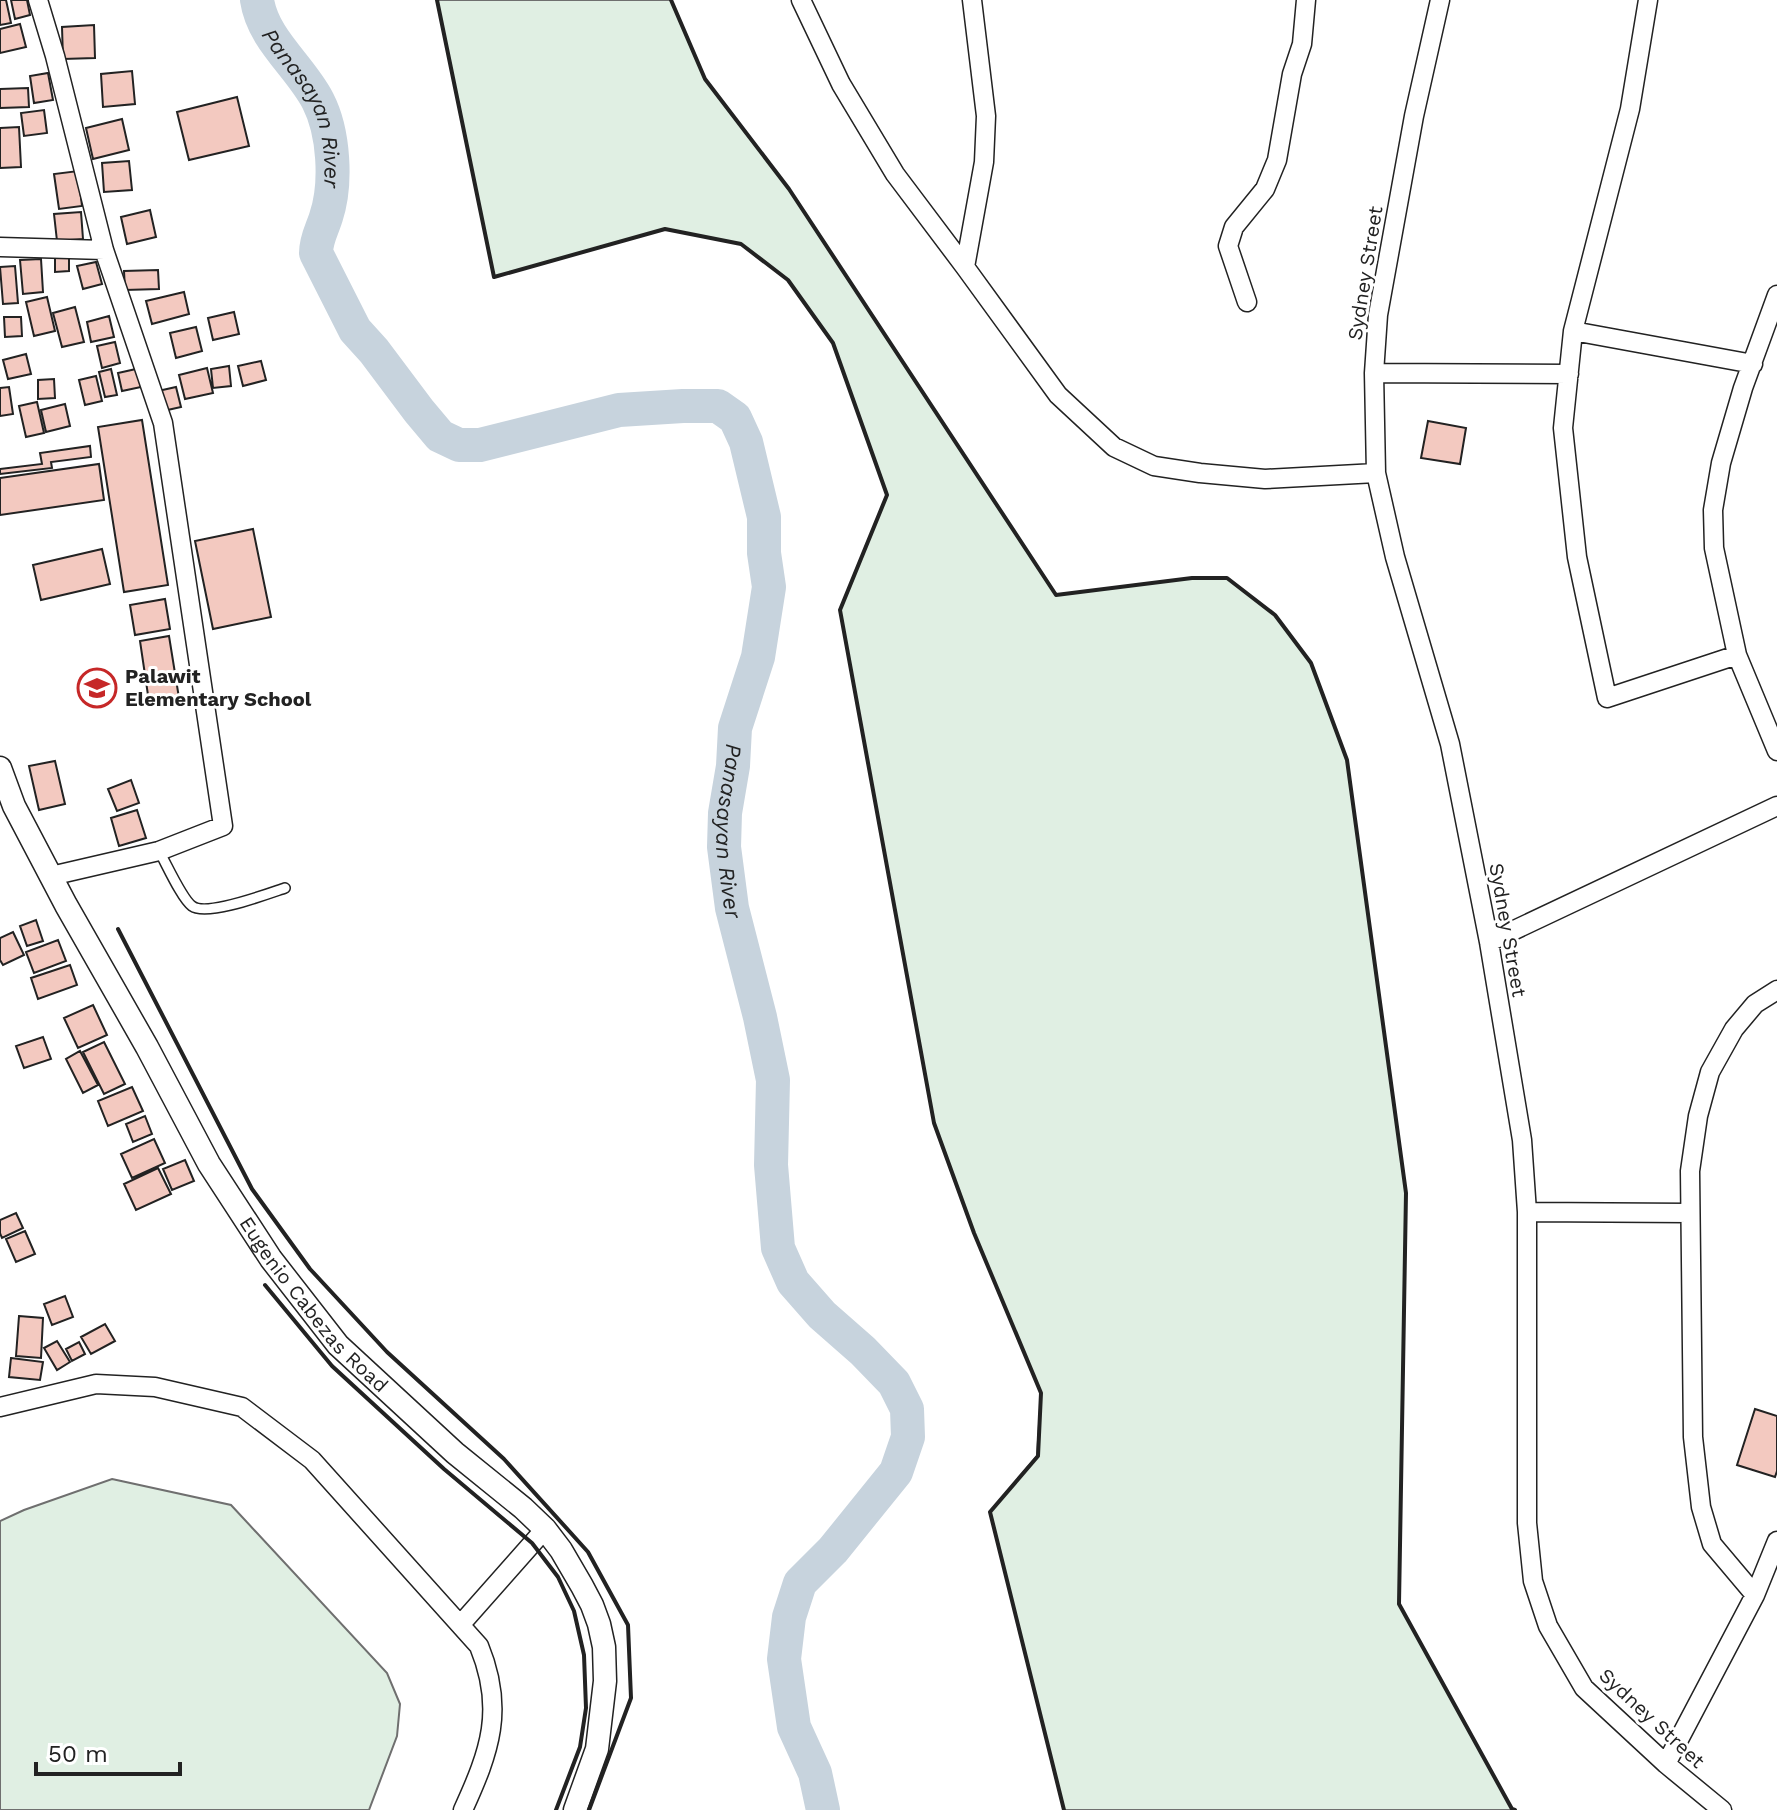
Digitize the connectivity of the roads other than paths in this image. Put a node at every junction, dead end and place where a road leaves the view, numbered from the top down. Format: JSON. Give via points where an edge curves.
{"nodes":[{"id":1,"x":38,"y":0,"type":"edge"},
{"id":2,"x":801,"y":0,"type":"edge"},
{"id":3,"x":972,"y":0,"type":"edge"},
{"id":4,"x":1306,"y":0,"type":"edge"},
{"id":5,"x":1440,"y":0,"type":"edge"},
{"id":6,"x":1648,"y":0,"type":"edge"},
{"id":7,"x":0,"y":247,"type":"edge"},
{"id":8,"x":104,"y":250,"type":"junction"},
{"id":9,"x":965,"y":267,"type":"junction"},
{"id":10,"x":1777,"y":295,"type":"edge"},
{"id":11,"x":1247,"y":302,"type":"dead end"},
{"id":12,"x":1573,"y":331,"type":"junction"},
{"id":13,"x":1753,"y":364,"type":"junction"},
{"id":14,"x":1374,"y":373,"type":"junction"},
{"id":15,"x":1569,"y":374,"type":"junction"},
{"id":16,"x":1376,"y":473,"type":"junction"},
{"id":17,"x":1737,"y":655,"type":"junction"},
{"id":18,"x":1777,"y":751,"type":"edge"},
{"id":19,"x":0,"y":768,"type":"edge"},
{"id":20,"x":1777,"y":806,"type":"edge"},
{"id":21,"x":159,"y":851,"type":"junction"},
{"id":22,"x":51,"y":876,"type":"junction"},
{"id":23,"x":285,"y":888,"type":"dead end"},
{"id":24,"x":1489,"y":942,"type":"junction"},
{"id":25,"x":1777,"y":990,"type":"edge"},
{"id":26,"x":1527,"y":1212,"type":"junction"},
{"id":27,"x":1690,"y":1213,"type":"junction"},
{"id":28,"x":0,"y":1407,"type":"edge"},
{"id":29,"x":545,"y":1529,"type":"junction"},
{"id":30,"x":1777,"y":1541,"type":"edge"},
{"id":31,"x":1755,"y":1595,"type":"junction"},
{"id":32,"x":461,"y":1624,"type":"junction"},
{"id":33,"x":1666,"y":1764,"type":"junction"},
{"id":34,"x":463,"y":1810,"type":"edge"},
{"id":35,"x":575,"y":1810,"type":"edge"},
{"id":36,"x":1722,"y":1810,"type":"edge"}],
"edges":[{"from":1,"to":8,"type":"street"},
{"from":2,"to":9,"type":"street","via":[[841,84],[895,174]]},
{"from":3,"to":9,"type":"street","via":[[986,116],[984,162]]},
{"from":4,"to":11,"type":"street","via":[[1277,160],[1265,189],[1234,227],[1228,246]]},
{"from":5,"to":14,"type":"street","name":"Sydney Street","via":[[1378,315]]},
{"from":6,"to":12,"type":"street","via":[[1630,109]]},
{"from":7,"to":8,"type":"street"},
{"from":8,"to":21,"type":"street","via":[[163,423],[223,826]]},
{"from":9,"to":16,"type":"street","via":[[1058,395],[1114,447],[1154,466],[1200,473],[1265,479]]},
{"from":10,"to":13,"type":"street"},
{"from":12,"to":13,"type":"street"},
{"from":12,"to":15,"type":"street"},
{"from":13,"to":17,"type":"street","via":[[1721,463],[1713,510],[1714,548]]},
{"from":14,"to":15,"type":"street"},
{"from":14,"to":16,"type":"street","name":"Sydney Street"},
{"from":15,"to":17,"type":"street","via":[[1563,428],[1577,557],[1607,698]]},
{"from":16,"to":24,"type":"street","name":"Sydney Street","via":[[1450,744]]},
{"from":17,"to":18,"type":"street"},
{"from":19,"to":22,"type":"street","name":"Eugenio Cabezas Road"},
{"from":20,"to":24,"type":"street"},
{"from":21,"to":22,"type":"street"},
{"from":21,"to":23,"type":"lane","via":[[197,909],[215,909]]},
{"from":22,"to":29,"type":"street","name":"Eugenio Cabezas Road","via":[[209,1164],[271,1259],[338,1345]]},
{"from":24,"to":26,"type":"street","name":"Sydney Street","via":[[1522,1140]]},
{"from":25,"to":27,"type":"street","via":[[1755,1004],[1734,1029],[1710,1072],[1690,1171]]},
{"from":26,"to":27,"type":"street"},
{"from":26,"to":33,"type":"street","name":"Sydney Street","via":[[1527,1523],[1533,1581],[1548,1626],[1584,1688]]},
{"from":27,"to":31,"type":"street","via":[[1693,1437],[1701,1507],[1712,1544]]},
{"from":28,"to":32,"type":"street","via":[[96,1384],[155,1387],[242,1407],[312,1460]]},
{"from":29,"to":32,"type":"street"},
{"from":29,"to":35,"type":"street","name":"Eugenio Cabezas Road","via":[[592,1605],[604,1647],[597,1749]]},
{"from":30,"to":31,"type":"street"},
{"from":31,"to":33,"type":"street"},
{"from":32,"to":34,"type":"street","via":[[479,1646],[493,1693],[488,1747]]},
{"from":33,"to":36,"type":"street","name":"Sydney Street"}]}
